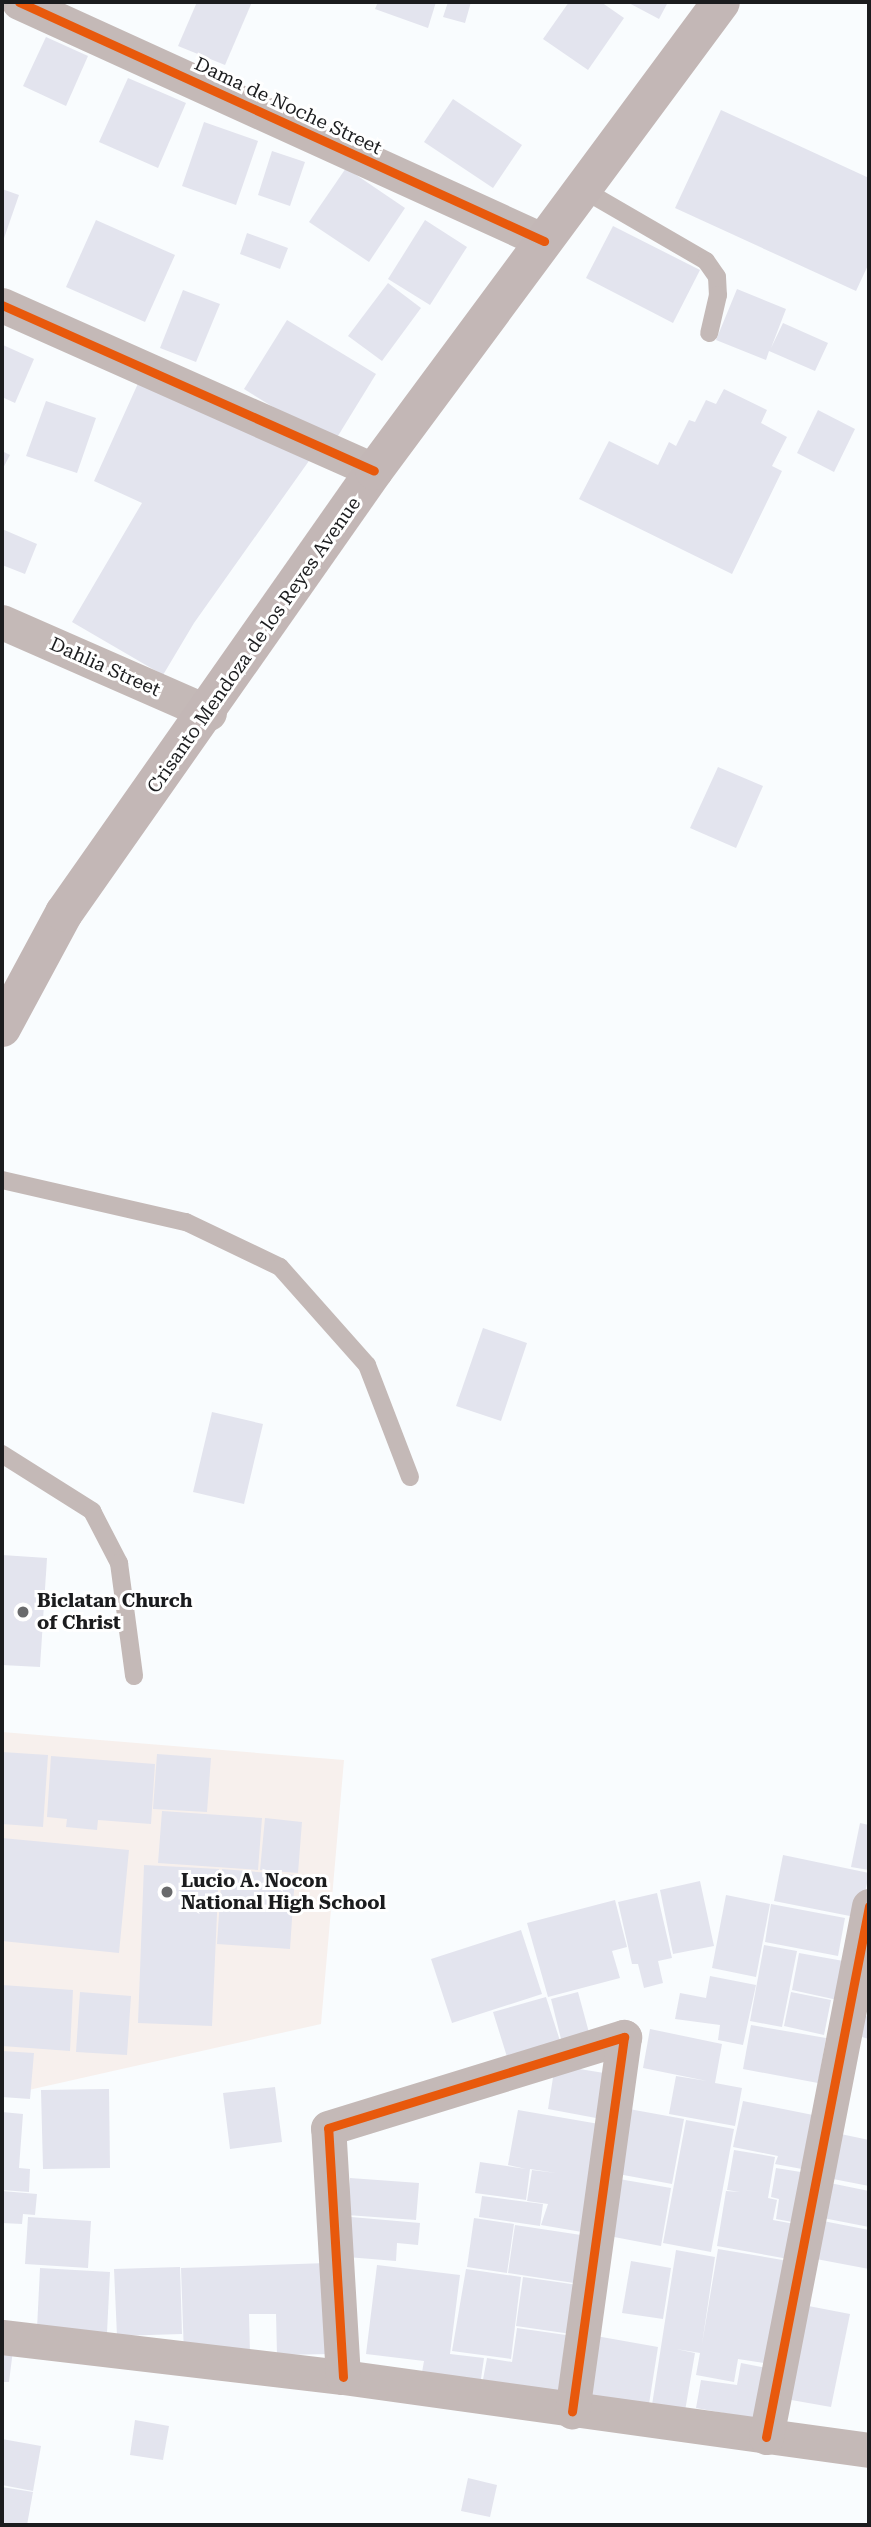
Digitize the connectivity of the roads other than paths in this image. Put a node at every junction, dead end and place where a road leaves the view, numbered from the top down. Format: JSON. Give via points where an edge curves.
{"nodes":[{"id":1,"x":19,"y":2,"type":"edge"},
{"id":2,"x":721,"y":2,"type":"edge"},
{"id":3,"x":582,"y":189,"type":"junction"},
{"id":4,"x":544,"y":241,"type":"junction"},
{"id":5,"x":2,"y":305,"type":"edge"},
{"id":6,"x":709,"y":333,"type":"dead end"},
{"id":7,"x":374,"y":471,"type":"junction"},
{"id":8,"x":2,"y":622,"type":"edge"},
{"id":9,"x":209,"y":713,"type":"junction"},
{"id":10,"x":2,"y":1028,"type":"edge"},
{"id":11,"x":2,"y":1180,"type":"edge"},
{"id":12,"x":2,"y":1454,"type":"edge"},
{"id":13,"x":410,"y":1477,"type":"dead end"},
{"id":14,"x":134,"y":1676,"type":"dead end"},
{"id":15,"x":869,"y":1906,"type":"edge"},
{"id":16,"x":2,"y":2337,"type":"edge"},
{"id":17,"x":343,"y":2377,"type":"junction"},
{"id":18,"x":572,"y":2411,"type":"junction"},
{"id":19,"x":766,"y":2437,"type":"junction"},
{"id":20,"x":869,"y":2451,"type":"edge"}],
"edges":[{"from":1,"to":4,"type":"street","name":"Dama de Noche Street"},
{"from":2,"to":3,"type":"main road","name":"Crisanto Mendoza de los Reyes Avenue"},
{"from":3,"to":4,"type":"main road","name":"Crisanto Mendoza de los Reyes Avenue"},
{"from":3,"to":6,"type":"lane","via":[[706,261],[718,286]]},
{"from":4,"to":7,"type":"main road","name":"Crisanto Mendoza de los Reyes Avenue"},
{"from":5,"to":7,"type":"street"},
{"from":7,"to":9,"type":"main road","name":"Crisanto Mendoza de los Reyes Avenue"},
{"from":8,"to":9,"type":"street","name":"Dahlia Street"},
{"from":9,"to":10,"type":"main road","name":"Crisanto Mendoza de los Reyes Avenue","via":[[64,913]]},
{"from":11,"to":13,"type":"lane","via":[[186,1222],[281,1267],[367,1365]]},
{"from":12,"to":14,"type":"lane","via":[[92,1511],[119,1563]]},
{"from":15,"to":19,"type":"street"},
{"from":16,"to":17,"type":"street"},
{"from":17,"to":18,"type":"street"},
{"from":17,"to":18,"type":"street","via":[[328,2128],[624,2036]]},
{"from":18,"to":19,"type":"street"},
{"from":19,"to":20,"type":"street"}]}
